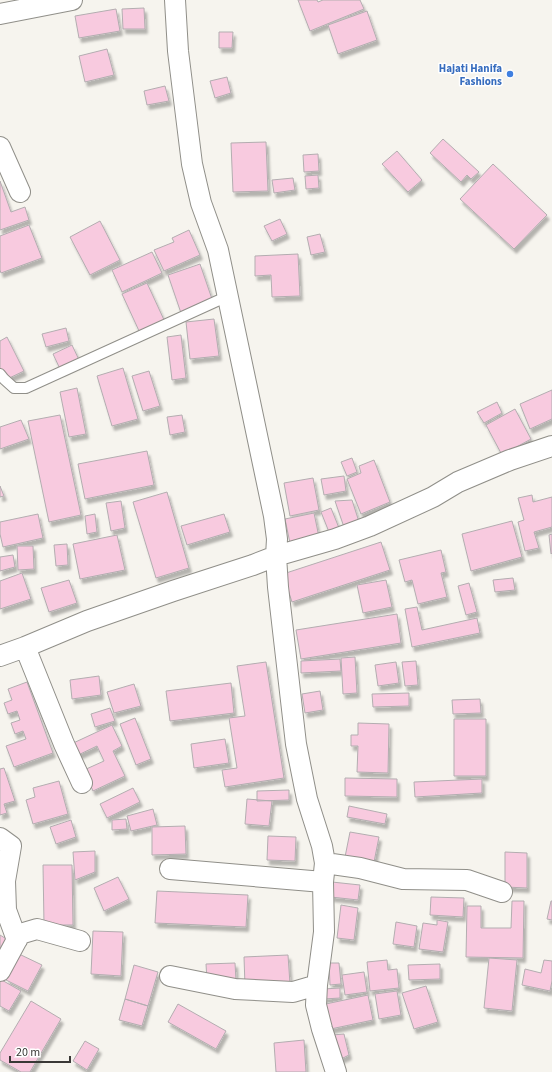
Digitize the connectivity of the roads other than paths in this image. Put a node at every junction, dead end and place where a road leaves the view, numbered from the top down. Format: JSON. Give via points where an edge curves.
{"nodes":[{"id":1,"x":72,"y":0,"type":"edge"},
{"id":2,"x":175,"y":0,"type":"edge"},
{"id":3,"x":0,"y":14,"type":"edge"},
{"id":4,"x":0,"y":147,"type":"edge"},
{"id":5,"x":20,"y":192,"type":"dead end"},
{"id":6,"x":228,"y":296,"type":"junction"},
{"id":7,"x":0,"y":374,"type":"edge"},
{"id":8,"x":552,"y":446,"type":"edge"},
{"id":9,"x":276,"y":556,"type":"junction"},
{"id":10,"x":25,"y":647,"type":"junction"},
{"id":11,"x":0,"y":656,"type":"edge"},
{"id":12,"x":82,"y":783,"type":"dead end"},
{"id":13,"x":0,"y":838,"type":"edge"},
{"id":14,"x":170,"y":869,"type":"dead end"},
{"id":15,"x":324,"y":872,"type":"junction"},
{"id":16,"x":502,"y":892,"type":"dead end"},
{"id":17,"x":17,"y":940,"type":"junction"},
{"id":18,"x":80,"y":941,"type":"dead end"},
{"id":19,"x":0,"y":971,"type":"edge"},
{"id":20,"x":170,"y":976,"type":"dead end"},
{"id":21,"x":317,"y":985,"type":"junction"},
{"id":22,"x":336,"y":1072,"type":"edge"}],
"edges":[{"from":1,"to":3,"type":"street"},
{"from":2,"to":6,"type":"street","via":[[178,51],[192,164],[201,203],[218,250]]},
{"from":4,"to":5,"type":"street"},
{"from":6,"to":7,"type":"lane","via":[[26,388],[14,388]]},
{"from":6,"to":9,"type":"street","via":[[274,516]]},
{"from":8,"to":9,"type":"street","via":[[458,482],[370,526]]},
{"from":9,"to":10,"type":"street","via":[[87,621]]},
{"from":9,"to":15,"type":"street","via":[[296,744],[307,799],[322,846]]},
{"from":10,"to":11,"type":"street"},
{"from":10,"to":12,"type":"street"},
{"from":13,"to":17,"type":"street","via":[[11,846],[4,881],[6,910]]},
{"from":14,"to":15,"type":"street"},
{"from":15,"to":16,"type":"street","via":[[360,868],[403,879],[467,880]]},
{"from":15,"to":21,"type":"street","via":[[324,932]]},
{"from":17,"to":18,"type":"street","via":[[20,934],[37,929]]},
{"from":17,"to":19,"type":"street"},
{"from":20,"to":21,"type":"street","via":[[235,990],[293,992]]},
{"from":21,"to":22,"type":"street","via":[[316,1005]]}]}
